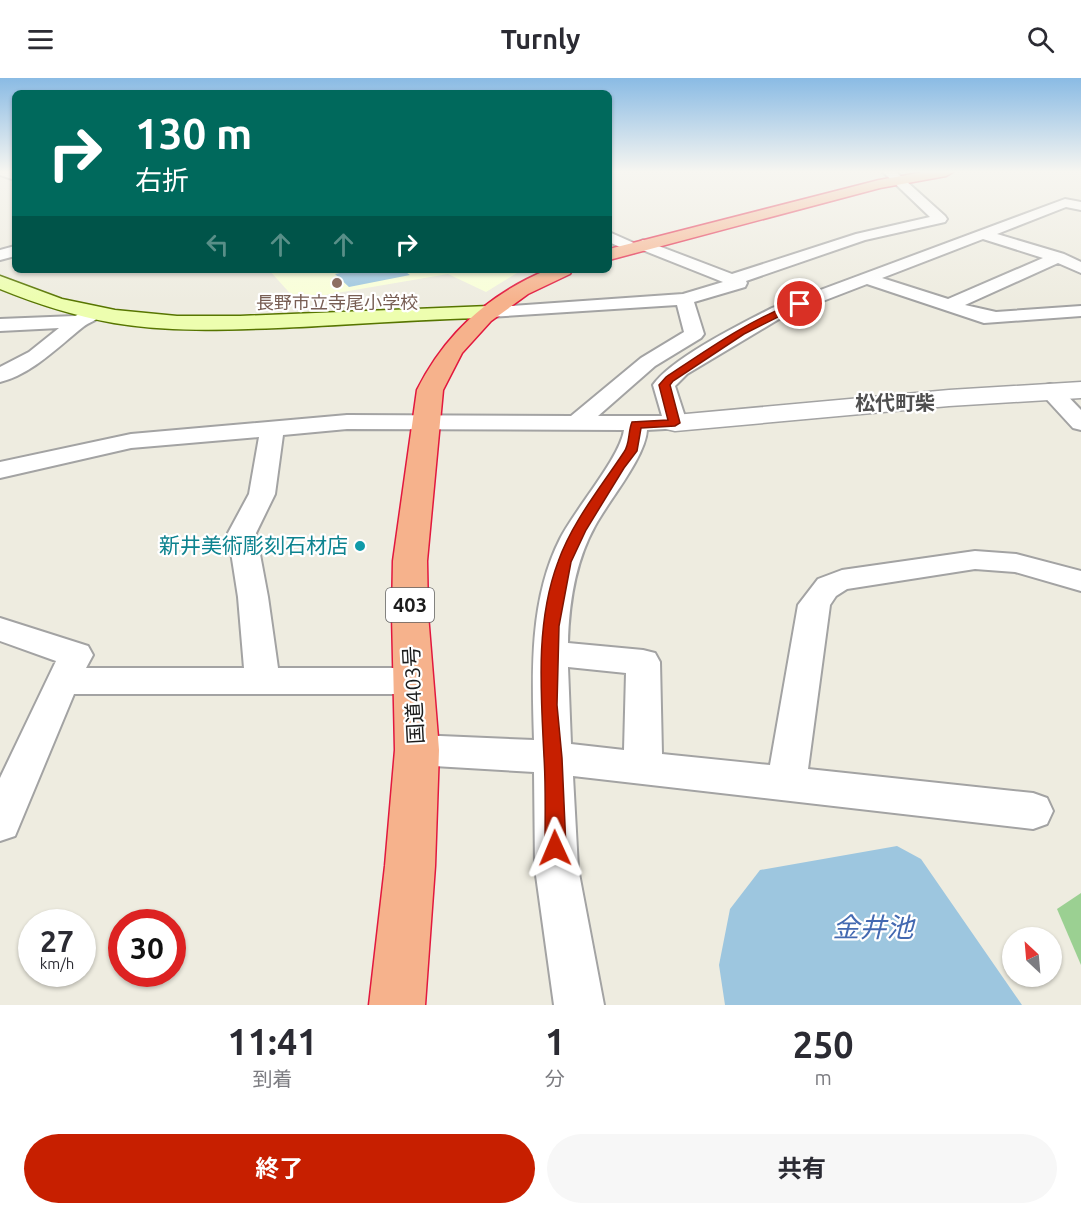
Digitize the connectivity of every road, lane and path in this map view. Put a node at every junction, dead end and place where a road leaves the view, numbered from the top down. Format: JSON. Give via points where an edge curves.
{"nodes":[{"id":1,"x":752,"y":215,"type":"edge"},
{"id":2,"x":936,"y":215,"type":"edge"},
{"id":3,"x":1030,"y":215,"type":"edge"},
{"id":4,"x":981,"y":234,"type":"junction"},
{"id":5,"x":612,"y":237,"type":"edge"},
{"id":6,"x":638,"y":247,"type":"junction"},
{"id":7,"x":1081,"y":252,"type":"edge"},
{"id":8,"x":612,"y":254,"type":"edge"},
{"id":9,"x":1053,"y":255,"type":"junction"},
{"id":10,"x":1081,"y":268,"type":"edge"},
{"id":11,"x":557,"y":273,"type":"edge"},
{"id":12,"x":865,"y":278,"type":"junction"},
{"id":13,"x":732,"y":280,"type":"junction"},
{"id":14,"x":0,"y":282,"type":"edge"},
{"id":15,"x":684,"y":300,"type":"junction"},
{"id":16,"x":948,"y":306,"type":"junction"},
{"id":17,"x":1081,"y":311,"type":"edge"},
{"id":18,"x":489,"y":312,"type":"junction"},
{"id":19,"x":86,"y":318,"type":"junction"},
{"id":20,"x":0,"y":325,"type":"edge"},
{"id":21,"x":0,"y":376,"type":"edge"},
{"id":22,"x":1050,"y":390,"type":"junction"},
{"id":23,"x":1081,"y":390,"type":"edge"},
{"id":24,"x":427,"y":421,"type":"junction"},
{"id":25,"x":675,"y":423,"type":"junction"},
{"id":26,"x":1081,"y":423,"type":"edge"},
{"id":27,"x":575,"y":424,"type":"junction"},
{"id":28,"x":636,"y":424,"type":"junction"},
{"id":29,"x":272,"y":429,"type":"junction"},
{"id":30,"x":0,"y":471,"type":"edge"},
{"id":31,"x":1081,"y":581,"type":"edge"},
{"id":32,"x":0,"y":629,"type":"edge"},
{"id":33,"x":550,"y":653,"type":"junction"},
{"id":34,"x":62,"y":681,"type":"junction"},
{"id":35,"x":260,"y":681,"type":"junction"},
{"id":36,"x":415,"y":681,"type":"junction"},
{"id":37,"x":417,"y":750,"type":"junction"},
{"id":38,"x":553,"y":758,"type":"junction"},
{"id":39,"x":643,"y":768,"type":"junction"},
{"id":40,"x":787,"y":783,"type":"junction"},
{"id":41,"x":1033,"y":811,"type":"dead end"},
{"id":42,"x":0,"y":823,"type":"edge"},
{"id":43,"x":397,"y":1005,"type":"edge"},
{"id":44,"x":579,"y":1005,"type":"edge"}],
"edges":[{"from":1,"to":6,"type":"highway"},
{"from":2,"to":13,"type":"street","via":[[940,219],[869,235]]},
{"from":3,"to":4,"type":"street"},
{"from":4,"to":9,"type":"street"},
{"from":4,"to":12,"type":"street"},
{"from":5,"to":6,"type":"street"},
{"from":6,"to":8,"type":"highway"},
{"from":6,"to":13,"type":"street"},
{"from":7,"to":9,"type":"street"},
{"from":9,"to":10,"type":"street"},
{"from":9,"to":16,"type":"street"},
{"from":11,"to":18,"type":"highway","name":"国道403号","number":"403"},
{"from":12,"to":16,"type":"street"},
{"from":12,"to":25,"type":"street","via":[[778,312],[680,370],[664,385]]},
{"from":13,"to":15,"type":"street","via":[[739,283]]},
{"from":14,"to":19,"type":"main road"},
{"from":15,"to":18,"type":"street"},
{"from":15,"to":27,"type":"street","via":[[694,334],[648,362]]},
{"from":16,"to":17,"type":"street","via":[[996,318]]},
{"from":18,"to":19,"type":"main road","via":[[182,323]]},
{"from":18,"to":24,"type":"highway","name":"国道403号","number":"403","via":[[466,332],[439,367],[430,390]]},
{"from":19,"to":20,"type":"street"},
{"from":19,"to":21,"type":"street","via":[[36,356]]},
{"from":22,"to":23,"type":"street"},
{"from":22,"to":25,"type":"street"},
{"from":22,"to":26,"type":"street"},
{"from":24,"to":27,"type":"street"},
{"from":24,"to":29,"type":"street","via":[[347,422]]},
{"from":24,"to":36,"type":"highway","name":"国道403号","number":"403","via":[[410,561]]},
{"from":25,"to":28,"type":"street"},
{"from":27,"to":28,"type":"street"},
{"from":28,"to":33,"type":"street","via":[[631,451],[564,562],[551,626]]},
{"from":29,"to":30,"type":"street","via":[[131,441]]},
{"from":29,"to":35,"type":"street","via":[[262,494],[242,533]]},
{"from":31,"to":40,"type":"street","via":[[1016,563],[975,560],[842,580],[822,590],[814,605]]},
{"from":32,"to":34,"type":"street","via":[[76,655]]},
{"from":33,"to":38,"type":"street"},
{"from":33,"to":39,"type":"street","via":[[643,662]]},
{"from":34,"to":35,"type":"street"},
{"from":34,"to":42,"type":"street"},
{"from":35,"to":36,"type":"street"},
{"from":36,"to":37,"type":"highway","name":"国道403号","number":"403"},
{"from":37,"to":38,"type":"street"},
{"from":37,"to":43,"type":"highway","name":"国道403号","number":"403"},
{"from":38,"to":39,"type":"street"},
{"from":38,"to":44,"type":"street","via":[[555,848]]},
{"from":39,"to":40,"type":"street"},
{"from":40,"to":41,"type":"street"}]}
